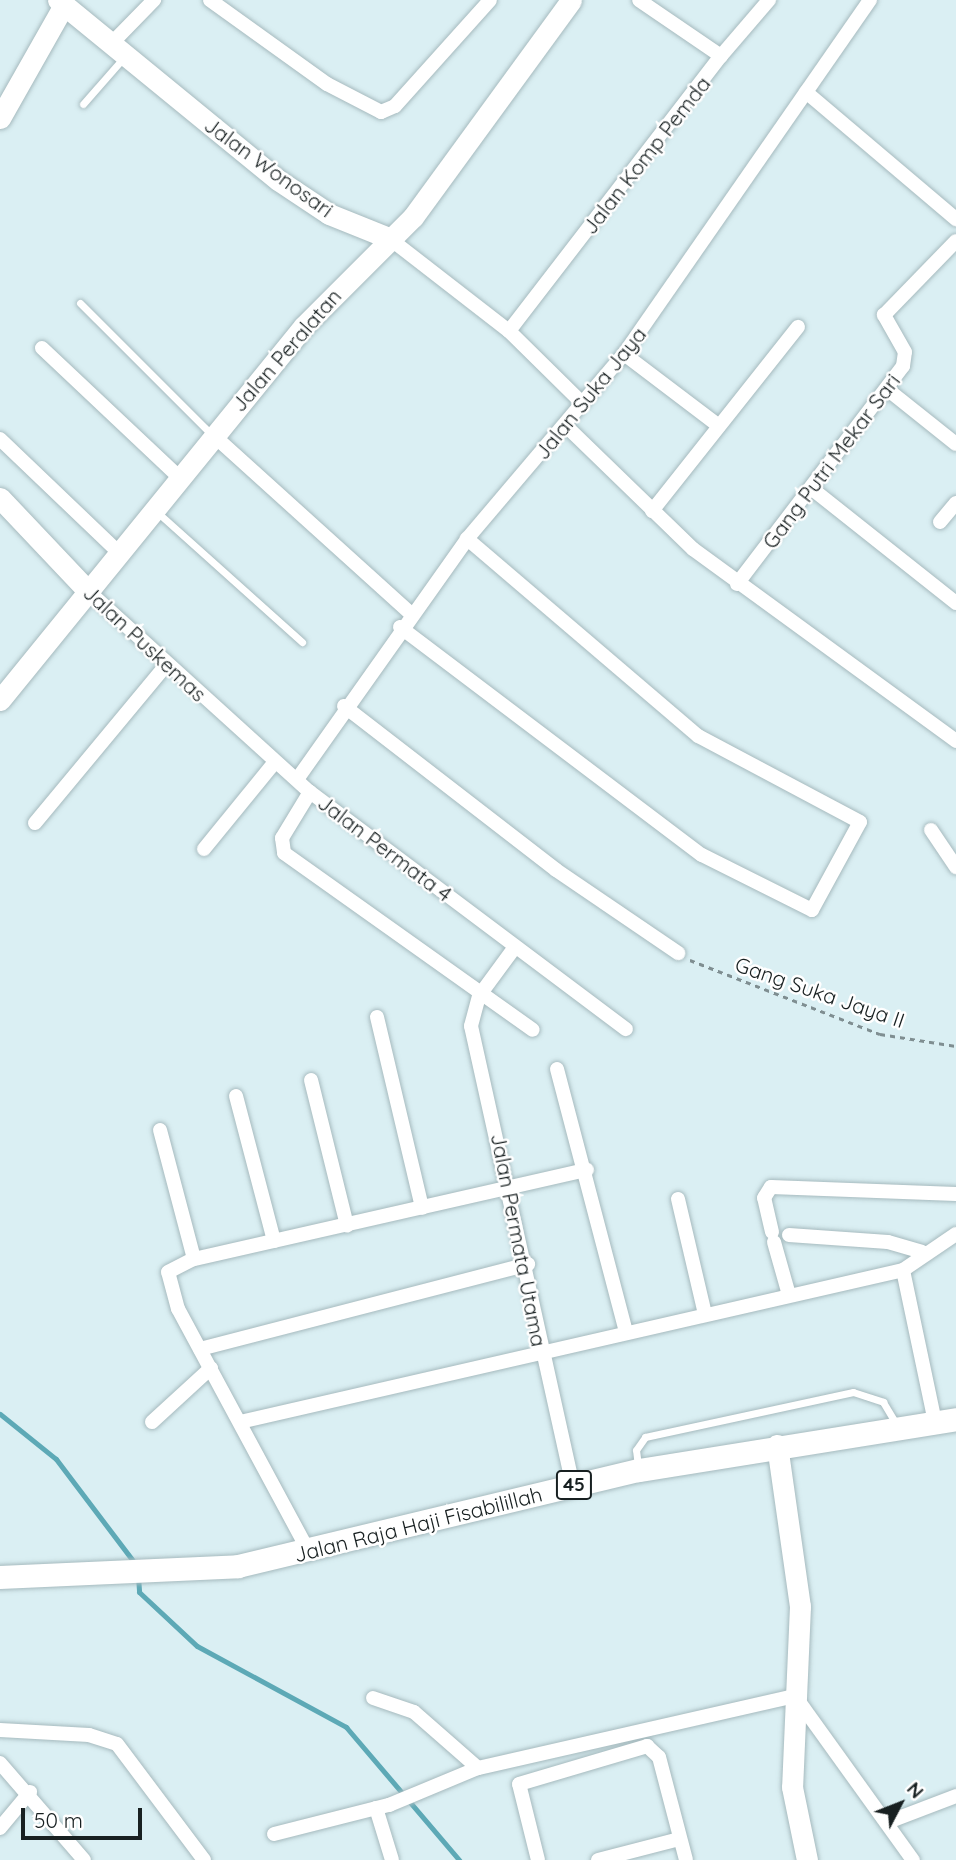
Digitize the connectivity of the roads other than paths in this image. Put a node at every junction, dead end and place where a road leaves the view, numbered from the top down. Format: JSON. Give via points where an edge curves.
{"nodes":[{"id":1,"x":154,"y":0,"type":"edge"},
{"id":2,"x":210,"y":0,"type":"edge"},
{"id":3,"x":490,"y":0,"type":"edge"},
{"id":4,"x":571,"y":0,"type":"edge"},
{"id":5,"x":639,"y":0,"type":"edge"},
{"id":6,"x":769,"y":0,"type":"edge"},
{"id":7,"x":870,"y":0,"type":"edge"},
{"id":8,"x":61,"y":2,"type":"edge"},
{"id":9,"x":118,"y":50,"type":"junction"},
{"id":10,"x":721,"y":56,"type":"junction"},
{"id":11,"x":806,"y":92,"type":"junction"},
{"id":12,"x":83,"y":104,"type":"dead end"},
{"id":13,"x":0,"y":117,"type":"edge"},
{"id":14,"x":956,"y":219,"type":"edge"},
{"id":15,"x":389,"y":238,"type":"junction"},
{"id":16,"x":956,"y":241,"type":"edge"},
{"id":17,"x":80,"y":303,"type":"dead end"},
{"id":18,"x":798,"y":327,"type":"dead end"},
{"id":19,"x":509,"y":331,"type":"junction"},
{"id":20,"x":42,"y":348,"type":"dead end"},
{"id":21,"x":624,"y":354,"type":"junction"},
{"id":22,"x":887,"y":388,"type":"junction"},
{"id":23,"x":582,"y":403,"type":"junction"},
{"id":24,"x":565,"y":425,"type":"junction"},
{"id":25,"x":719,"y":426,"type":"junction"},
{"id":26,"x":212,"y":434,"type":"junction"},
{"id":27,"x":0,"y":439,"type":"edge"},
{"id":28,"x":956,"y":444,"type":"edge"},
{"id":29,"x":177,"y":475,"type":"junction"},
{"id":30,"x":811,"y":488,"type":"junction"},
{"id":31,"x":0,"y":498,"type":"edge"},
{"id":32,"x":956,"y":503,"type":"edge"},
{"id":33,"x":152,"y":507,"type":"junction"},
{"id":34,"x":652,"y":511,"type":"junction"},
{"id":35,"x":940,"y":522,"type":"dead end"},
{"id":36,"x":467,"y":539,"type":"junction"},
{"id":37,"x":116,"y":550,"type":"junction"},
{"id":38,"x":737,"y":584,"type":"junction"},
{"id":39,"x":89,"y":591,"type":"junction"},
{"id":40,"x":956,"y":603,"type":"edge"},
{"id":41,"x":410,"y":613,"type":"junction"},
{"id":42,"x":400,"y":627,"type":"junction"},
{"id":43,"x":302,"y":642,"type":"dead end"},
{"id":44,"x":166,"y":664,"type":"junction"},
{"id":45,"x":0,"y":700,"type":"edge"},
{"id":46,"x":344,"y":706,"type":"junction"},
{"id":47,"x":956,"y":741,"type":"edge"},
{"id":48,"x":275,"y":762,"type":"junction"},
{"id":49,"x":298,"y":778,"type":"junction"},
{"id":50,"x":310,"y":792,"type":"junction"},
{"id":51,"x":35,"y":823,"type":"dead end"},
{"id":52,"x":931,"y":830,"type":"dead end"},
{"id":53,"x":204,"y":849,"type":"dead end"},
{"id":54,"x":956,"y":867,"type":"edge"},
{"id":55,"x":516,"y":947,"type":"junction"},
{"id":56,"x":678,"y":953,"type":"road end"},
{"id":57,"x":479,"y":996,"type":"junction"},
{"id":58,"x":377,"y":1017,"type":"dead end"},
{"id":59,"x":626,"y":1029,"type":"dead end"},
{"id":60,"x":533,"y":1030,"type":"dead end"},
{"id":61,"x":557,"y":1069,"type":"dead end"},
{"id":62,"x":311,"y":1080,"type":"dead end"},
{"id":63,"x":236,"y":1096,"type":"dead end"},
{"id":64,"x":160,"y":1130,"type":"dead end"},
{"id":65,"x":587,"y":1170,"type":"junction"},
{"id":66,"x":509,"y":1185,"type":"junction"},
{"id":67,"x":956,"y":1194,"type":"edge"},
{"id":68,"x":678,"y":1199,"type":"dead end"},
{"id":69,"x":422,"y":1208,"type":"junction"},
{"id":70,"x":347,"y":1226,"type":"junction"},
{"id":71,"x":956,"y":1234,"type":"edge"},
{"id":72,"x":789,"y":1235,"type":"dead end"},
{"id":73,"x":274,"y":1241,"type":"junction"},
{"id":74,"x":922,"y":1252,"type":"junction"},
{"id":75,"x":194,"y":1259,"type":"junction"},
{"id":76,"x":528,"y":1264,"type":"junction"},
{"id":77,"x":903,"y":1270,"type":"junction"},
{"id":78,"x":789,"y":1295,"type":"junction"},
{"id":79,"x":705,"y":1314,"type":"junction"},
{"id":80,"x":626,"y":1332,"type":"junction"},
{"id":81,"x":200,"y":1349,"type":"junction"},
{"id":82,"x":542,"y":1354,"type":"junction"},
{"id":83,"x":211,"y":1368,"type":"junction"},
{"id":84,"x":946,"y":1420,"type":"edge"},
{"id":85,"x":152,"y":1422,"type":"dead end"},
{"id":86,"x":240,"y":1422,"type":"junction"},
{"id":87,"x":898,"y":1427,"type":"junction"},
{"id":88,"x":777,"y":1445,"type":"junction"},
{"id":89,"x":639,"y":1470,"type":"junction"},
{"id":90,"x":573,"y":1485,"type":"junction"},
{"id":91,"x":309,"y":1552,"type":"junction"},
{"id":92,"x":0,"y":1577,"type":"edge"},
{"id":93,"x":795,"y":1696,"type":"junction"},
{"id":94,"x":373,"y":1698,"type":"dead end"},
{"id":95,"x":0,"y":1730,"type":"edge"},
{"id":96,"x":0,"y":1763,"type":"edge"},
{"id":97,"x":478,"y":1768,"type":"junction"},
{"id":98,"x":30,"y":1792,"type":"junction"},
{"id":99,"x":956,"y":1796,"type":"edge"},
{"id":100,"x":376,"y":1808,"type":"junction"},
{"id":101,"x":888,"y":1822,"type":"junction"},
{"id":102,"x":0,"y":1828,"type":"edge"},
{"id":103,"x":274,"y":1834,"type":"dead end"},
{"id":104,"x":679,"y":1839,"type":"junction"},
{"id":105,"x":84,"y":1860,"type":"edge"},
{"id":106,"x":204,"y":1860,"type":"edge"},
{"id":107,"x":393,"y":1860,"type":"edge"},
{"id":108,"x":538,"y":1860,"type":"edge"},
{"id":109,"x":598,"y":1860,"type":"edge"},
{"id":110,"x":686,"y":1860,"type":"edge"},
{"id":111,"x":807,"y":1860,"type":"edge"},
{"id":112,"x":913,"y":1860,"type":"edge"}],
"edges":[{"from":1,"to":9,"type":"street"},
{"from":2,"to":3,"type":"street","via":[[327,84],[381,112],[403,98]]},
{"from":4,"to":15,"type":"street","name":"Jalan Peralatan","via":[[413,217]]},
{"from":5,"to":10,"type":"street","name":"Jalan Komp Pemda"},
{"from":6,"to":10,"type":"street"},
{"from":7,"to":11,"type":"street","name":"Jalan Suka Jaya"},
{"from":8,"to":9,"type":"street","name":"Jalan Wonosari"},
{"from":8,"to":13,"type":"street"},
{"from":9,"to":12,"type":"lane"},
{"from":9,"to":15,"type":"street","name":"Jalan Wonosari","via":[[278,180],[329,214]]},
{"from":10,"to":19,"type":"street","name":"Jalan Komp Pemda"},
{"from":11,"to":14,"type":"street"},
{"from":11,"to":21,"type":"street","name":"Jalan Suka Jaya"},
{"from":15,"to":19,"type":"street","name":"Jalan Wonosari"},
{"from":15,"to":26,"type":"street","name":"Jalan Peralatan"},
{"from":16,"to":22,"type":"street","name":"Gang Putri Mekar Sari","via":[[886,310],[884,320],[906,359]]},
{"from":17,"to":26,"type":"lane"},
{"from":18,"to":25,"type":"street"},
{"from":19,"to":23,"type":"street","name":"Jalan Wonosari"},
{"from":20,"to":29,"type":"street"},
{"from":21,"to":23,"type":"street","name":"Jalan Suka Jaya"},
{"from":21,"to":25,"type":"street"},
{"from":22,"to":28,"type":"street"},
{"from":22,"to":30,"type":"street","name":"Gang Putri Mekar Sari"},
{"from":23,"to":24,"type":"street","name":"Jalan Suka Jaya"},
{"from":24,"to":34,"type":"street"},
{"from":24,"to":36,"type":"street","name":"Jalan Suka Jaya"},
{"from":25,"to":34,"type":"street"},
{"from":26,"to":29,"type":"street","name":"Jalan Peralatan"},
{"from":26,"to":41,"type":"street"},
{"from":27,"to":37,"type":"street"},
{"from":29,"to":33,"type":"street","name":"Jalan Peralatan"},
{"from":30,"to":38,"type":"street","name":"Gang Putri Mekar Sari"},
{"from":30,"to":40,"type":"street"},
{"from":31,"to":39,"type":"street","name":"Jalan Puskemas"},
{"from":32,"to":35,"type":"street"},
{"from":33,"to":37,"type":"street","name":"Jalan Peralatan"},
{"from":33,"to":43,"type":"lane"},
{"from":34,"to":38,"type":"street"},
{"from":36,"to":41,"type":"street","name":"Jalan Suka Jaya"},
{"from":36,"to":42,"type":"street","via":[[698,736],[860,822],[812,910],[702,855]]},
{"from":37,"to":39,"type":"street","name":"Jalan Peralatan"},
{"from":38,"to":47,"type":"street"},
{"from":39,"to":44,"type":"street","name":"Jalan Puskemas"},
{"from":39,"to":45,"type":"street","name":"Jalan Peralatan"},
{"from":41,"to":42,"type":"street","name":"Jalan Suka Jaya"},
{"from":42,"to":46,"type":"street","name":"Jalan Suka Jaya"},
{"from":44,"to":48,"type":"street","name":"Jalan Puskemas"},
{"from":44,"to":51,"type":"street"},
{"from":46,"to":49,"type":"street","name":"Jalan Suka Jaya"},
{"from":46,"to":56,"type":"street","via":[[556,870]]},
{"from":48,"to":49,"type":"street","name":"Jalan Puskemas"},
{"from":48,"to":53,"type":"street"},
{"from":49,"to":50,"type":"street","name":"Jalan Puskemas"},
{"from":50,"to":55,"type":"street","name":"Jalan Permata 4"},
{"from":50,"to":57,"type":"street","name":"Jalan Permata 4","via":[[282,838],[284,853]]},
{"from":52,"to":54,"type":"street"},
{"from":55,"to":57,"type":"street"},
{"from":55,"to":59,"type":"street","name":"Jalan Permata 4"},
{"from":57,"to":60,"type":"street","name":"Jalan Permata 4"},
{"from":57,"to":66,"type":"street","name":"Jalan Permata Utama","via":[[471,1026]]},
{"from":58,"to":69,"type":"street"},
{"from":61,"to":65,"type":"street"},
{"from":62,"to":70,"type":"street"},
{"from":63,"to":73,"type":"street"},
{"from":64,"to":75,"type":"street"},
{"from":65,"to":66,"type":"street"},
{"from":65,"to":80,"type":"street"},
{"from":66,"to":69,"type":"street"},
{"from":66,"to":76,"type":"street","name":"Jalan Permata Utama"},
{"from":67,"to":78,"type":"street","via":[[771,1187],[764,1198]]},
{"from":68,"to":79,"type":"street"},
{"from":69,"to":70,"type":"street"},
{"from":70,"to":73,"type":"street"},
{"from":71,"to":74,"type":"street"},
{"from":72,"to":74,"type":"street","via":[[888,1242]]},
{"from":73,"to":75,"type":"street"},
{"from":74,"to":77,"type":"street"},
{"from":75,"to":81,"type":"street","via":[[173,1266],[167,1277]]},
{"from":76,"to":81,"type":"street"},
{"from":76,"to":82,"type":"street","name":"Jalan Permata Utama"},
{"from":77,"to":78,"type":"street"},
{"from":77,"to":84,"type":"street"},
{"from":78,"to":79,"type":"street"},
{"from":79,"to":80,"type":"street"},
{"from":80,"to":82,"type":"street"},
{"from":81,"to":83,"type":"street"},
{"from":82,"to":86,"type":"street"},
{"from":82,"to":90,"type":"street","name":"Jalan Permata Utama"},
{"from":83,"to":85,"type":"street"},
{"from":83,"to":86,"type":"street"},
{"from":84,"to":87,"type":"main road","name":"Jalan Raja Haji Fisabilillah","number":"45"},
{"from":86,"to":91,"type":"street"},
{"from":87,"to":88,"type":"main road","name":"Jalan Raja Haji Fisabilillah","number":"45"},
{"from":87,"to":89,"type":"lane","via":[[883,1402],[853,1392],[645,1437],[636,1450]]},
{"from":88,"to":89,"type":"main road","name":"Jalan Raja Haji Fisabilillah","number":"45"},
{"from":88,"to":93,"type":"street","via":[[800,1606]]},
{"from":89,"to":90,"type":"main road","name":"Jalan Raja Haji Fisabilillah","number":"45"},
{"from":90,"to":91,"type":"main road","name":"Jalan Raja Haji Fisabilillah","number":"45"},
{"from":91,"to":92,"type":"main road","name":"Jalan Raja Haji Fisabilillah","number":"45","via":[[195,1570]]},
{"from":93,"to":97,"type":"street"},
{"from":93,"to":101,"type":"street"},
{"from":93,"to":111,"type":"street","via":[[792,1787]]},
{"from":94,"to":97,"type":"street","via":[[414,1712]]},
{"from":95,"to":106,"type":"street","via":[[89,1735],[117,1744]]},
{"from":96,"to":98,"type":"street"},
{"from":97,"to":100,"type":"street"},
{"from":98,"to":102,"type":"street"},
{"from":98,"to":105,"type":"street"},
{"from":99,"to":101,"type":"street"},
{"from":100,"to":103,"type":"street"},
{"from":100,"to":107,"type":"street"},
{"from":101,"to":112,"type":"street"},
{"from":104,"to":108,"type":"street","via":[[659,1757],[647,1746],[519,1784]]},
{"from":104,"to":109,"type":"street"},
{"from":104,"to":110,"type":"street"}]}
